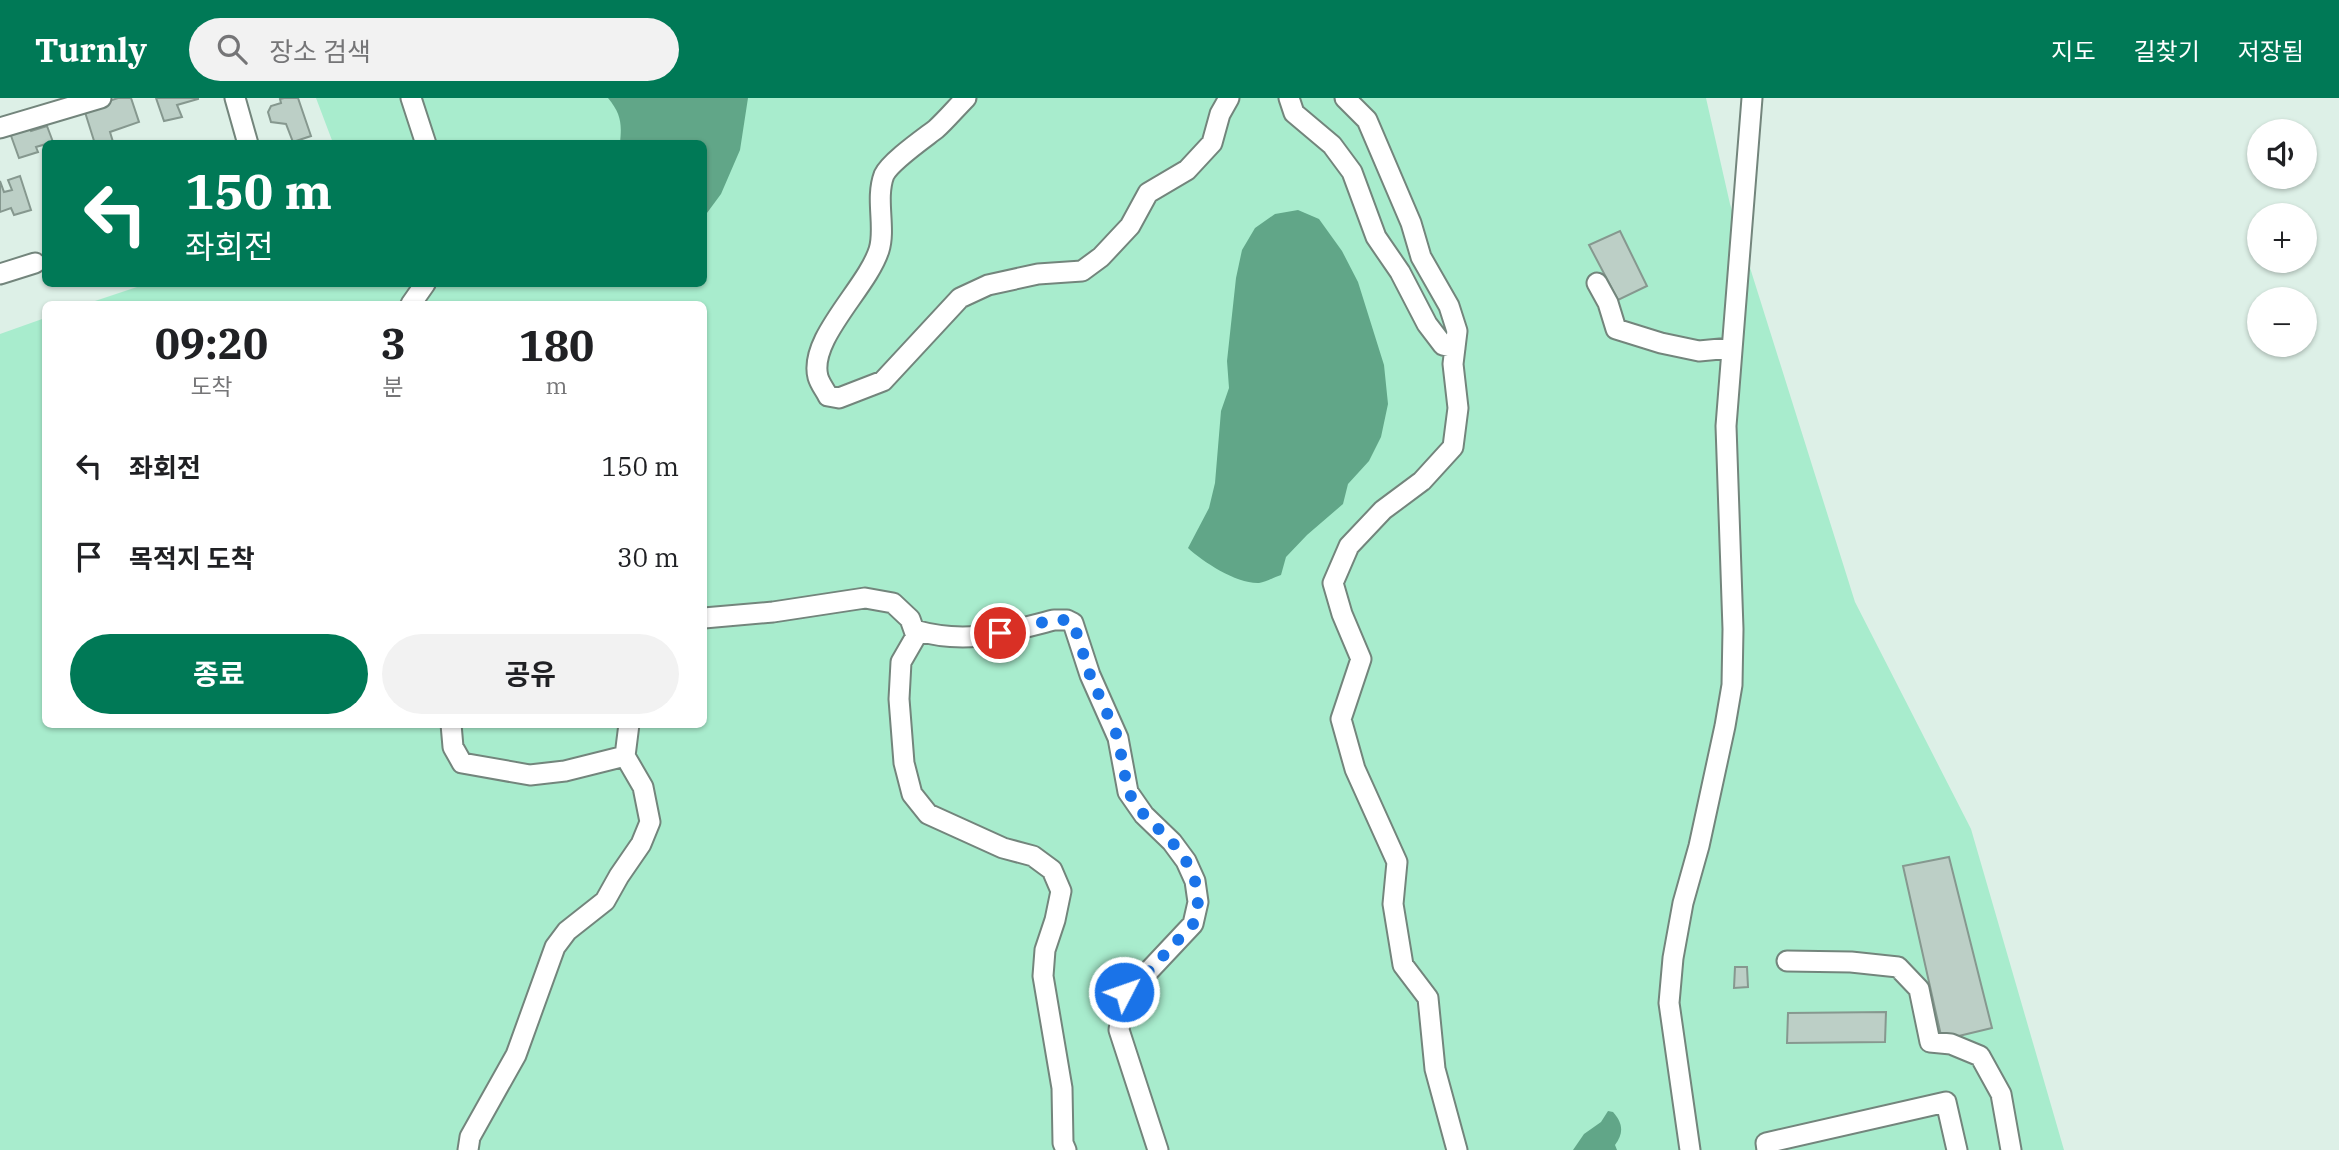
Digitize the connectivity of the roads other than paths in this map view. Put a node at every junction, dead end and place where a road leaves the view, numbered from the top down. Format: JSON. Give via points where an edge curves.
{"nodes":[{"id":1,"x":101,"y":98,"type":"edge"},
{"id":2,"x":235,"y":98,"type":"edge"},
{"id":3,"x":411,"y":98,"type":"edge"},
{"id":4,"x":965,"y":98,"type":"edge"},
{"id":5,"x":1229,"y":98,"type":"edge"},
{"id":6,"x":1289,"y":98,"type":"edge"},
{"id":7,"x":1345,"y":98,"type":"edge"},
{"id":8,"x":1752,"y":98,"type":"edge"},
{"id":9,"x":0,"y":128,"type":"edge"},
{"id":10,"x":247,"y":140,"type":"edge"},
{"id":11,"x":425,"y":140,"type":"edge"},
{"id":12,"x":35,"y":263,"type":"dead end"},
{"id":13,"x":0,"y":274,"type":"edge"},
{"id":14,"x":1597,"y":283,"type":"dead end"},
{"id":15,"x":1455,"y":348,"type":"junction"},
{"id":16,"x":1731,"y":348,"type":"junction"},
{"id":17,"x":707,"y":618,"type":"edge"},
{"id":18,"x":914,"y":630,"type":"junction"},
{"id":19,"x":451,"y":728,"type":"edge"},
{"id":20,"x":628,"y":728,"type":"edge"},
{"id":21,"x":625,"y":755,"type":"junction"},
{"id":22,"x":1787,"y":961,"type":"dead end"},
{"id":23,"x":468,"y":1150,"type":"edge"},
{"id":24,"x":1066,"y":1150,"type":"edge"},
{"id":25,"x":1158,"y":1150,"type":"edge"},
{"id":26,"x":1457,"y":1150,"type":"edge"},
{"id":27,"x":1690,"y":1150,"type":"edge"},
{"id":28,"x":1767,"y":1150,"type":"edge"},
{"id":29,"x":1957,"y":1150,"type":"edge"},
{"id":30,"x":2011,"y":1150,"type":"edge"}],
"edges":[{"from":1,"to":9,"type":"street"},
{"from":2,"to":10,"type":"street"},
{"from":3,"to":11,"type":"street"},
{"from":4,"to":5,"type":"street","via":[[885,174],[879,207],[880,246],[870,272],[823,339],[818,376],[828,396],[839,398],[883,381],[960,298],[988,285],[1038,274],[1082,271],[1092,264],[1130,226],[1148,193],[1187,170],[1212,144]]},
{"from":6,"to":15,"type":"street","via":[[1294,113],[1332,145],[1352,172],[1376,237],[1427,324],[1443,345]]},
{"from":7,"to":15,"type":"street","via":[[1367,120],[1421,257],[1449,306],[1457,331]]},
{"from":8,"to":16,"type":"street"},
{"from":12,"to":13,"type":"street"},
{"from":14,"to":16,"type":"street","via":[[1616,329],[1699,351]]},
{"from":15,"to":26,"type":"street","via":[[1458,408],[1453,447],[1349,546],[1333,583],[1360,659],[1341,719],[1355,769],[1397,862],[1393,904],[1403,965],[1428,998],[1436,1069]]},
{"from":16,"to":27,"type":"street","via":[[1726,426],[1734,629],[1731,685],[1726,726],[1683,903],[1669,1003]]},
{"from":17,"to":18,"type":"street","via":[[865,598],[893,603],[910,619]]},
{"from":18,"to":24,"type":"street","via":[[916,636],[901,662],[899,699],[904,763],[912,794],[928,814],[1003,848],[1033,856],[1052,870],[1061,891],[1043,976],[1062,1088]]},
{"from":18,"to":25,"type":"street","via":[[937,637],[976,638],[1054,620],[1073,622],[1118,738],[1128,792],[1186,861],[1198,902],[1193,924],[1124,992],[1119,1030]]},
{"from":19,"to":21,"type":"street","via":[[453,747],[462,763],[530,775]]},
{"from":20,"to":21,"type":"street"},
{"from":21,"to":23,"type":"street","via":[[642,788],[650,822],[605,901],[567,931],[555,947],[516,1055],[470,1137]]},
{"from":22,"to":30,"type":"street","via":[[1898,967],[1919,989],[1930,1042],[1980,1056],[2001,1094]]},
{"from":28,"to":29,"type":"street","via":[[1766,1143],[1946,1102]]}]}
